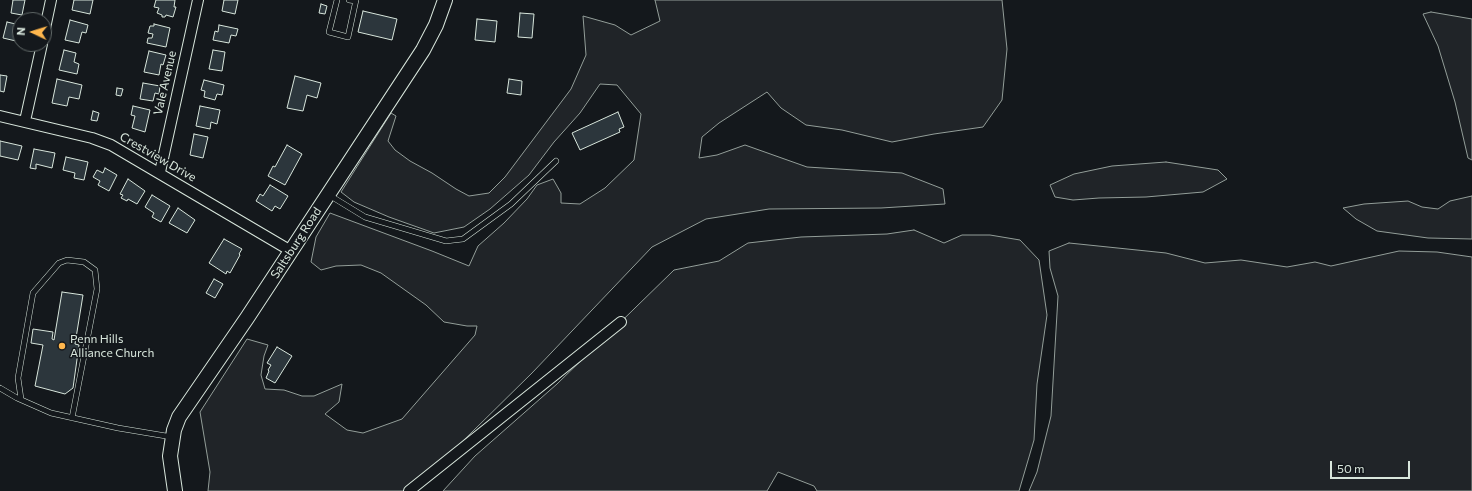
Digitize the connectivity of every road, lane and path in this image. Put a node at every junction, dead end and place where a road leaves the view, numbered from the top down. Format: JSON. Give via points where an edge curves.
{"nodes":[{"id":1,"x":51,"y":0,"type":"edge"},
{"id":2,"x":198,"y":0,"type":"edge"},
{"id":3,"x":337,"y":0,"type":"edge"},
{"id":4,"x":349,"y":0,"type":"edge"},
{"id":5,"x":445,"y":0,"type":"edge"},
{"id":6,"x":356,"y":1,"type":"edge"},
{"id":7,"x":48,"y":12,"type":"edge"},
{"id":8,"x":40,"y":52,"type":"edge"},
{"id":9,"x":0,"y":116,"type":"edge"},
{"id":10,"x":25,"y":121,"type":"junction"},
{"id":11,"x":556,"y":161,"type":"dead end"},
{"id":12,"x":160,"y":172,"type":"junction"},
{"id":13,"x":328,"y":194,"type":"junction"},
{"id":14,"x":291,"y":251,"type":"junction"},
{"id":15,"x":621,"y":322,"type":"dead end"},
{"id":16,"x":0,"y":388,"type":"edge"},
{"id":17,"x":21,"y":399,"type":"junction"},
{"id":18,"x":72,"y":418,"type":"junction"},
{"id":19,"x":173,"y":437,"type":"junction"},
{"id":20,"x":176,"y":491,"type":"edge"},
{"id":21,"x":409,"y":491,"type":"edge"}],
"edges":[{"from":1,"to":7,"type":"street"},
{"from":2,"to":12,"type":"street","name":"Vale Avenue"},
{"from":3,"to":6,"type":"lane","via":[[329,32],[348,37]]},
{"from":4,"to":6,"type":"lane"},
{"from":5,"to":13,"type":"main road","name":"Saltsburg Road","via":[[436,26],[423,50]]},
{"from":8,"to":10,"type":"street"},
{"from":9,"to":10,"type":"street","name":"Crestview Drive"},
{"from":10,"to":12,"type":"street","name":"Crestview Drive","via":[[111,145]]},
{"from":11,"to":13,"type":"lane","via":[[511,204],[463,239],[446,241],[365,217]]},
{"from":12,"to":14,"type":"street","name":"Crestview Drive"},
{"from":13,"to":14,"type":"main road","name":"Saltsburg Road"},
{"from":14,"to":19,"type":"main road","name":"Saltsburg Road","via":[[179,417]]},
{"from":15,"to":21,"type":"street"},
{"from":16,"to":17,"type":"lane"},
{"from":17,"to":18,"type":"lane","via":[[51,413]]},
{"from":17,"to":18,"type":"lane","via":[[18,378],[34,293],[59,263],[67,260],[84,262],[95,270],[97,289]]},
{"from":18,"to":19,"type":"lane"},
{"from":19,"to":20,"type":"main road","name":"Saltsburg Road","via":[[170,456]]}]}
